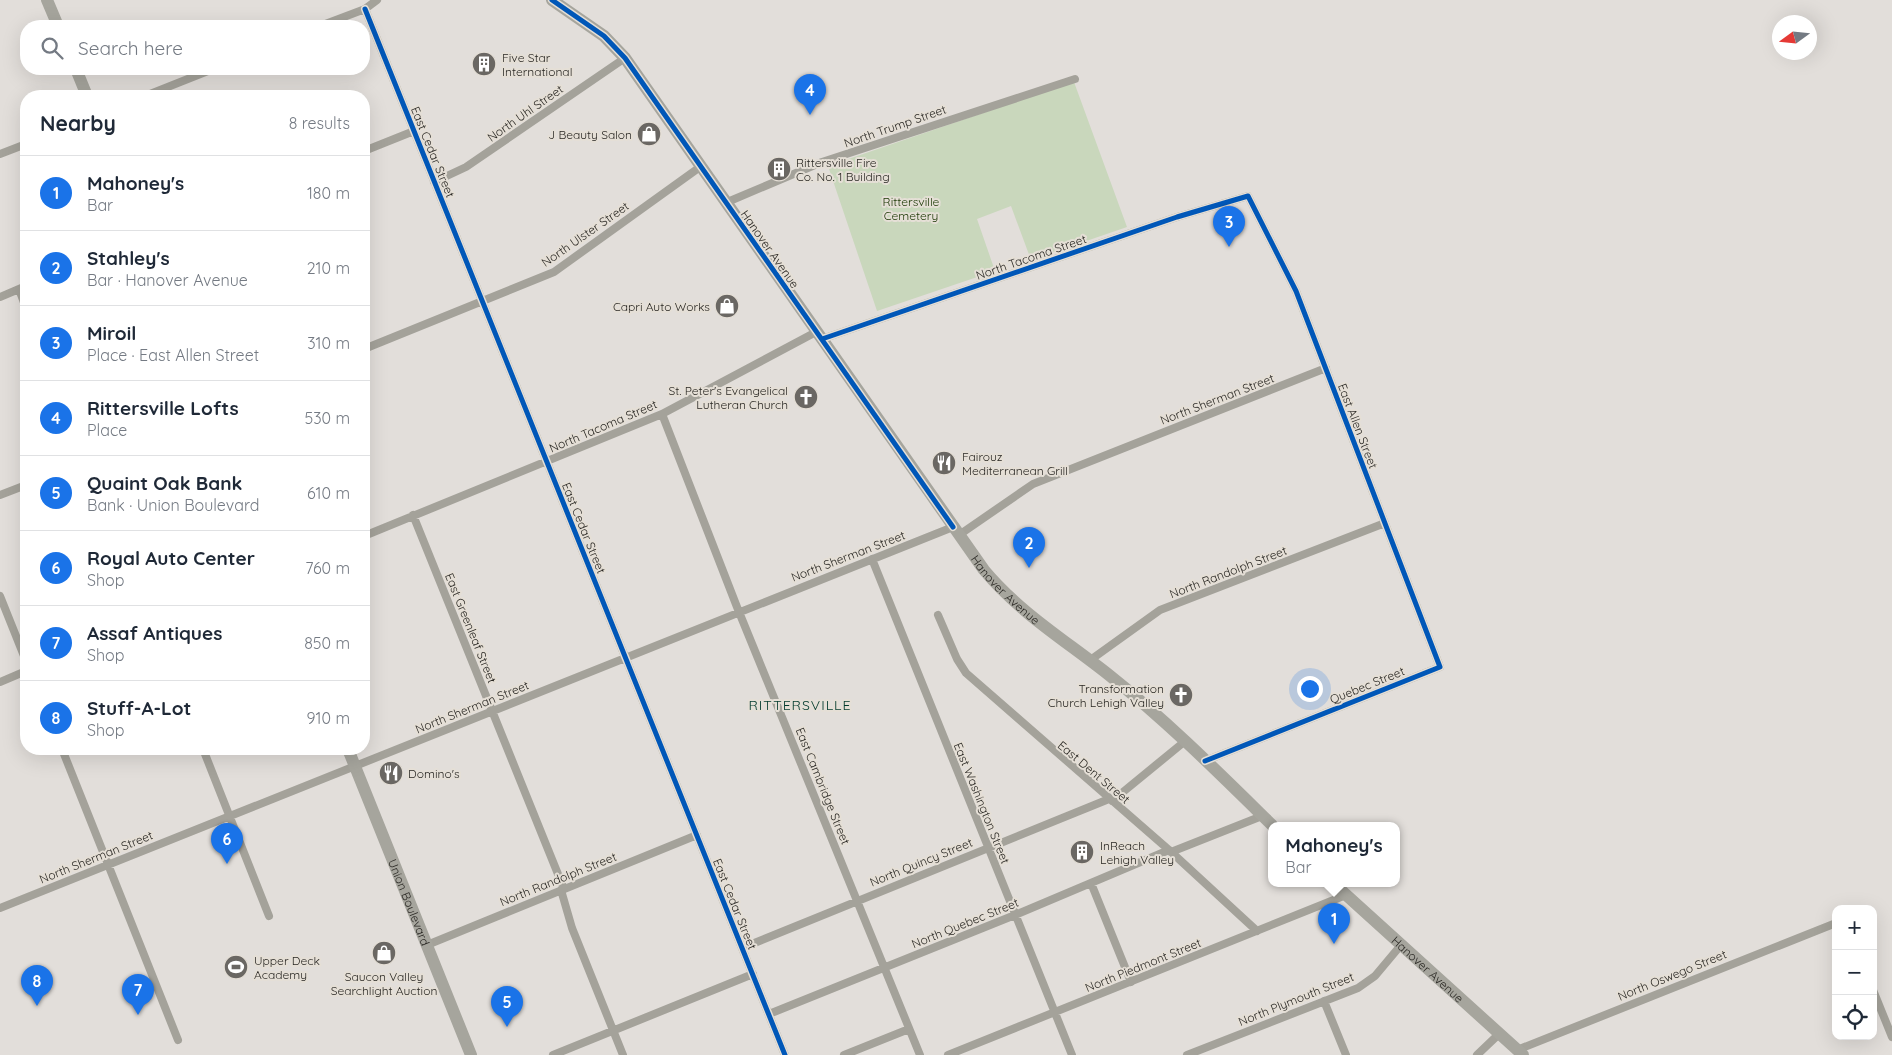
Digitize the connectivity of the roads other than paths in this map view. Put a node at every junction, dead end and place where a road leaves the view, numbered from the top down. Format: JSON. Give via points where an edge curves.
{"nodes":[{"id":1,"x":47,"y":0,"type":"edge"},
{"id":2,"x":377,"y":0,"type":"edge"},
{"id":3,"x":552,"y":0,"type":"edge"},
{"id":4,"x":364,"y":8,"type":"junction"},
{"id":5,"x":55,"y":20,"type":"edge"},
{"id":6,"x":335,"y":20,"type":"edge"},
{"id":7,"x":369,"y":20,"type":"edge"},
{"id":8,"x":370,"y":23,"type":"edge"},
{"id":9,"x":625,"y":58,"type":"junction"},
{"id":10,"x":78,"y":75,"type":"edge"},
{"id":11,"x":198,"y":75,"type":"edge"},
{"id":12,"x":1075,"y":79,"type":"dead end"},
{"id":13,"x":85,"y":90,"type":"edge"},
{"id":14,"x":160,"y":90,"type":"edge"},
{"id":15,"x":414,"y":131,"type":"junction"},
{"id":16,"x":20,"y":146,"type":"edge"},
{"id":17,"x":370,"y":149,"type":"edge"},
{"id":18,"x":0,"y":154,"type":"edge"},
{"id":19,"x":700,"y":167,"type":"junction"},
{"id":20,"x":434,"y":182,"type":"junction"},
{"id":21,"x":1248,"y":196,"type":"joint"},
{"id":22,"x":725,"y":203,"type":"junction"},
{"id":23,"x":20,"y":289,"type":"edge"},
{"id":24,"x":0,"y":297,"type":"edge"},
{"id":25,"x":482,"y":302,"type":"junction"},
{"id":26,"x":819,"y":335,"type":"junction"},
{"id":27,"x":370,"y":347,"type":"edge"},
{"id":28,"x":1326,"y":368,"type":"junction"},
{"id":29,"x":662,"y":414,"type":"junction"},
{"id":30,"x":547,"y":462,"type":"junction"},
{"id":31,"x":20,"y":487,"type":"edge"},
{"id":32,"x":0,"y":495,"type":"edge"},
{"id":33,"x":413,"y":515,"type":"junction"},
{"id":34,"x":1385,"y":523,"type":"junction"},
{"id":35,"x":956,"y":531,"type":"junction"},
{"id":36,"x":370,"y":533,"type":"edge"},
{"id":37,"x":872,"y":559,"type":"junction"},
{"id":38,"x":0,"y":596,"type":"edge"},
{"id":39,"x":741,"y":612,"type":"junction"},
{"id":40,"x":938,"y":615,"type":"dead end"},
{"id":41,"x":20,"y":646,"type":"edge"},
{"id":42,"x":626,"y":657,"type":"junction"},
{"id":43,"x":1089,"y":661,"type":"junction"},
{"id":44,"x":1440,"y":667,"type":"joint"},
{"id":45,"x":20,"y":674,"type":"edge"},
{"id":46,"x":0,"y":682,"type":"edge"},
{"id":47,"x":492,"y":712,"type":"junction"},
{"id":48,"x":1184,"y":742,"type":"junction"},
{"id":49,"x":64,"y":755,"type":"edge"},
{"id":50,"x":205,"y":755,"type":"edge"},
{"id":51,"x":350,"y":755,"type":"edge"},
{"id":52,"x":1205,"y":761,"type":"junction"},
{"id":53,"x":355,"y":766,"type":"junction"},
{"id":54,"x":1111,"y":800,"type":"junction"},
{"id":55,"x":230,"y":816,"type":"junction"},
{"id":56,"x":1262,"y":816,"type":"junction"},
{"id":57,"x":1269,"y":822,"type":"edge"},
{"id":58,"x":697,"y":835,"type":"junction"},
{"id":59,"x":988,"y":848,"type":"junction"},
{"id":60,"x":1170,"y":851,"type":"junction"},
{"id":61,"x":109,"y":864,"type":"junction"},
{"id":62,"x":1091,"y":883,"type":"junction"},
{"id":63,"x":1337,"y":887,"type":"edge"},
{"id":64,"x":562,"y":889,"type":"junction"},
{"id":65,"x":1346,"y":895,"type":"junction"},
{"id":66,"x":857,"y":900,"type":"junction"},
{"id":67,"x":0,"y":908,"type":"edge"},
{"id":68,"x":1015,"y":915,"type":"junction"},
{"id":69,"x":269,"y":916,"type":"dead end"},
{"id":70,"x":1832,"y":925,"type":"edge"},
{"id":71,"x":1257,"y":931,"type":"junction"},
{"id":72,"x":427,"y":945,"type":"junction"},
{"id":73,"x":1401,"y":945,"type":"junction"},
{"id":74,"x":742,"y":948,"type":"junction"},
{"id":75,"x":884,"y":968,"type":"junction"},
{"id":76,"x":753,"y":974,"type":"junction"},
{"id":77,"x":1131,"y":982,"type":"junction"},
{"id":78,"x":1875,"y":995,"type":"edge"},
{"id":79,"x":1324,"y":1001,"type":"junction"},
{"id":80,"x":1055,"y":1013,"type":"junction"},
{"id":81,"x":769,"y":1014,"type":"junction"},
{"id":82,"x":909,"y":1029,"type":"junction"},
{"id":83,"x":613,"y":1030,"type":"junction"},
{"id":84,"x":1499,"y":1034,"type":"junction"},
{"id":85,"x":1892,"y":1037,"type":"edge"},
{"id":86,"x":178,"y":1040,"type":"dead end"},
{"id":87,"x":1520,"y":1052,"type":"edge"},
{"id":88,"x":471,"y":1055,"type":"edge"},
{"id":89,"x":553,"y":1055,"type":"edge"},
{"id":90,"x":623,"y":1055,"type":"edge"},
{"id":91,"x":785,"y":1055,"type":"edge"},
{"id":92,"x":844,"y":1055,"type":"edge"},
{"id":93,"x":920,"y":1055,"type":"edge"},
{"id":94,"x":948,"y":1055,"type":"edge"},
{"id":95,"x":1072,"y":1055,"type":"edge"},
{"id":96,"x":1187,"y":1055,"type":"edge"},
{"id":97,"x":1346,"y":1055,"type":"edge"},
{"id":98,"x":1476,"y":1055,"type":"edge"}],
"edges":[{"from":1,"to":5,"type":"main road"},
{"from":2,"to":4,"type":"street"},
{"from":3,"to":9,"type":"main road","name":"Hanover Avenue","via":[[604,36]]},
{"from":4,"to":6,"type":"street"},
{"from":4,"to":7,"type":"street","name":"East Cedar Street"},
{"from":8,"to":15,"type":"street","name":"East Cedar Street"},
{"from":9,"to":19,"type":"main road","name":"Hanover Avenue"},
{"from":9,"to":20,"type":"street","name":"North Uhl Street","via":[[466,168]]},
{"from":10,"to":13,"type":"main road"},
{"from":11,"to":14,"type":"street"},
{"from":12,"to":22,"type":"street","name":"North Trump Street","via":[[822,162]]},
{"from":15,"to":17,"type":"street"},
{"from":15,"to":20,"type":"street","name":"East Cedar Street"},
{"from":16,"to":18,"type":"street"},
{"from":19,"to":22,"type":"main road","name":"Hanover Avenue"},
{"from":19,"to":25,"type":"street","name":"North Ulster Street","via":[[554,272]]},
{"from":20,"to":25,"type":"street","name":"East Cedar Street"},
{"from":21,"to":26,"type":"street","name":"North Tacoma Street"},
{"from":21,"to":28,"type":"street","name":"East Allen Street","via":[[1296,291]]},
{"from":22,"to":26,"type":"main road","name":"Hanover Avenue"},
{"from":23,"to":24,"type":"street"},
{"from":25,"to":27,"type":"street","name":"North Ulster Street"},
{"from":25,"to":30,"type":"street","name":"East Cedar Street"},
{"from":26,"to":29,"type":"street","name":"North Tacoma Street"},
{"from":26,"to":35,"type":"main road","name":"Hanover Avenue"},
{"from":28,"to":34,"type":"street","name":"East Allen Street"},
{"from":28,"to":35,"type":"street","name":"North Sherman Street","via":[[1033,484]]},
{"from":29,"to":30,"type":"street","name":"North Tacoma Street"},
{"from":29,"to":39,"type":"street","name":"East Cambridge Street"},
{"from":30,"to":33,"type":"street","name":"North Tacoma Street"},
{"from":30,"to":42,"type":"street","name":"East Cedar Street"},
{"from":31,"to":32,"type":"street"},
{"from":33,"to":36,"type":"street","name":"North Tacoma Street"},
{"from":33,"to":47,"type":"street","name":"East Greenleaf Street"},
{"from":34,"to":43,"type":"street","name":"North Randolph Street","via":[[1160,610]]},
{"from":34,"to":44,"type":"street","name":"East Allen Street"},
{"from":35,"to":37,"type":"street","name":"North Sherman Street"},
{"from":35,"to":43,"type":"main road","name":"Hanover Avenue","via":[[1000,590],[1021,610]]},
{"from":37,"to":39,"type":"street","name":"North Sherman Street"},
{"from":37,"to":59,"type":"street","name":"East Washington Street"},
{"from":38,"to":41,"type":"street"},
{"from":39,"to":42,"type":"street","name":"North Sherman Street"},
{"from":39,"to":66,"type":"street","name":"East Cambridge Street","via":[[772,682]]},
{"from":40,"to":54,"type":"street","name":"East Dent Street","via":[[966,673]]},
{"from":42,"to":47,"type":"street","name":"North Sherman Street"},
{"from":42,"to":58,"type":"street","name":"East Cedar Street"},
{"from":43,"to":48,"type":"main road","name":"Hanover Avenue"},
{"from":44,"to":52,"type":"street","name":"Quebec Street"},
{"from":45,"to":46,"type":"street"},
{"from":47,"to":53,"type":"street","name":"North Sherman Street"},
{"from":47,"to":64,"type":"street","name":"East Greenleaf Street"},
{"from":48,"to":52,"type":"main road","name":"Hanover Avenue"},
{"from":48,"to":54,"type":"street","name":"North Quincy Street"},
{"from":49,"to":61,"type":"street"},
{"from":50,"to":55,"type":"street"},
{"from":51,"to":53,"type":"main road","name":"Union Boulevard"},
{"from":52,"to":56,"type":"main road","name":"Hanover Avenue"},
{"from":53,"to":55,"type":"street","name":"North Sherman Street"},
{"from":53,"to":72,"type":"main road","name":"Union Boulevard"},
{"from":54,"to":59,"type":"street","name":"North Quincy Street"},
{"from":54,"to":60,"type":"street","name":"East Dent Street"},
{"from":55,"to":61,"type":"street","name":"North Sherman Street"},
{"from":55,"to":69,"type":"street"},
{"from":56,"to":57,"type":"main road","name":"Hanover Avenue"},
{"from":56,"to":60,"type":"street","name":"North Quebec Street"},
{"from":58,"to":64,"type":"street","name":"North Randolph Street"},
{"from":58,"to":74,"type":"street","name":"East Cedar Street"},
{"from":59,"to":66,"type":"street","name":"North Quincy Street"},
{"from":59,"to":68,"type":"street","name":"East Washington Street"},
{"from":60,"to":62,"type":"street","name":"North Quebec Street"},
{"from":60,"to":71,"type":"street","name":"East Dent Street"},
{"from":61,"to":67,"type":"street","name":"North Sherman Street"},
{"from":61,"to":86,"type":"street"},
{"from":62,"to":68,"type":"street","name":"North Quebec Street"},
{"from":62,"to":77,"type":"street"},
{"from":63,"to":65,"type":"main road","name":"Hanover Avenue"},
{"from":64,"to":72,"type":"street","name":"North Randolph Street"},
{"from":64,"to":83,"type":"street","name":"East Greenleaf Street","via":[[572,928]]},
{"from":65,"to":71,"type":"street","name":"North Piedmont Street"},
{"from":65,"to":73,"type":"main road","name":"Hanover Avenue"},
{"from":66,"to":74,"type":"street","name":"North Quincy Street"},
{"from":66,"to":75,"type":"street","name":"East Cambridge Street"},
{"from":68,"to":75,"type":"street","name":"North Quebec Street"},
{"from":68,"to":80,"type":"street","name":"East Washington Street"},
{"from":70,"to":87,"type":"street","name":"North Oswego Street"},
{"from":71,"to":77,"type":"street","name":"North Piedmont Street"},
{"from":72,"to":88,"type":"main road","name":"Union Boulevard"},
{"from":73,"to":79,"type":"street","name":"North Plymouth Street","via":[[1367,982]]},
{"from":73,"to":84,"type":"main road","name":"Hanover Avenue"},
{"from":74,"to":76,"type":"street","name":"East Cedar Street"},
{"from":75,"to":81,"type":"street","name":"North Quebec Street"},
{"from":75,"to":82,"type":"street","name":"East Cambridge Street"},
{"from":76,"to":81,"type":"street","name":"East Cedar Street"},
{"from":76,"to":83,"type":"street"},
{"from":77,"to":80,"type":"street","name":"North Piedmont Street"},
{"from":78,"to":85,"type":"street"},
{"from":79,"to":96,"type":"street","name":"North Plymouth Street"},
{"from":79,"to":97,"type":"street"},
{"from":80,"to":94,"type":"street","name":"North Piedmont Street"},
{"from":80,"to":95,"type":"street","name":"East Washington Street"},
{"from":81,"to":91,"type":"street","name":"East Cedar Street"},
{"from":82,"to":92,"type":"street"},
{"from":82,"to":93,"type":"street","name":"East Cambridge Street"},
{"from":83,"to":89,"type":"street"},
{"from":83,"to":90,"type":"street","name":"East Greenleaf Street"},
{"from":84,"to":87,"type":"main road","name":"Hanover Avenue"},
{"from":84,"to":98,"type":"street"}]}
